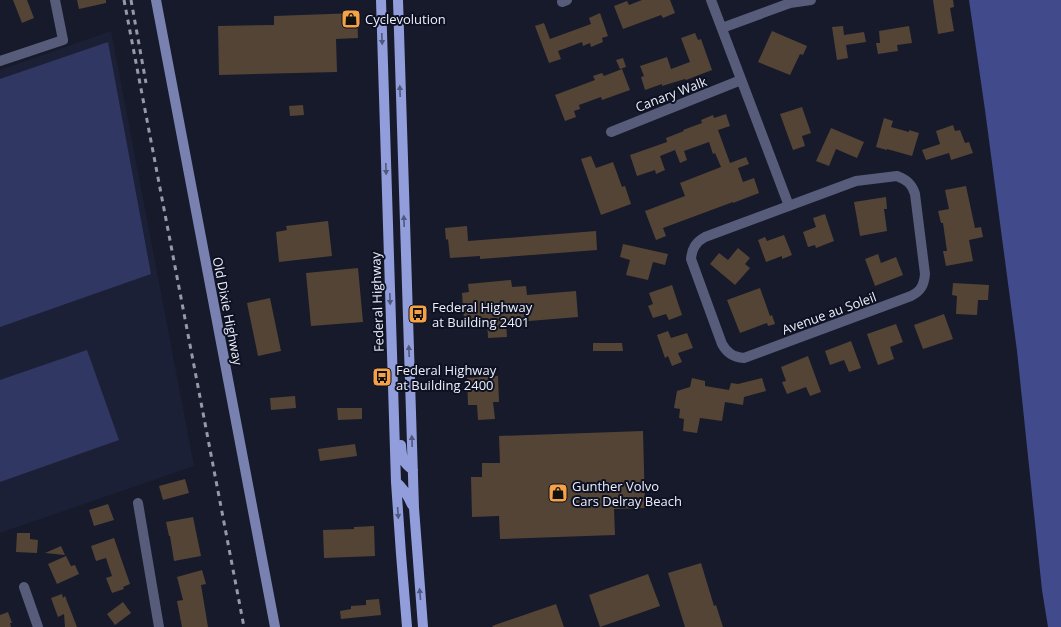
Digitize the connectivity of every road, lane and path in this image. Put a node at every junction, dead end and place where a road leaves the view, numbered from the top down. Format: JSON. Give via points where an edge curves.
{"nodes":[{"id":1,"x":55,"y":0,"type":"edge"},
{"id":2,"x":156,"y":0,"type":"edge"},
{"id":3,"x":381,"y":0,"type":"edge"},
{"id":4,"x":398,"y":0,"type":"edge"},
{"id":5,"x":712,"y":0,"type":"edge"},
{"id":6,"x":811,"y":0,"type":"edge"},
{"id":7,"x":722,"y":28,"type":"junction"},
{"id":8,"x":0,"y":61,"type":"edge"},
{"id":9,"x":741,"y":80,"type":"junction"},
{"id":10,"x":611,"y":132,"type":"dead end"},
{"id":11,"x":788,"y":206,"type":"junction"},
{"id":12,"x":394,"y":404,"type":"junction"},
{"id":13,"x":412,"y":470,"type":"junction"},
{"id":14,"x":396,"y":482,"type":"junction"},
{"id":15,"x":138,"y":503,"type":"dead end"},
{"id":16,"x":414,"y":508,"type":"junction"},
{"id":17,"x":24,"y":586,"type":"dead end"},
{"id":18,"x":38,"y":627,"type":"edge"},
{"id":19,"x":159,"y":627,"type":"edge"},
{"id":20,"x":275,"y":627,"type":"edge"},
{"id":21,"x":407,"y":627,"type":"edge"},
{"id":22,"x":423,"y":627,"type":"edge"}],
"edges":[{"from":1,"to":8,"type":"street","via":[[63,40]]},
{"from":2,"to":20,"type":"street","name":"Old Dixie Highway"},
{"from":3,"to":12,"type":"main road","name":"Federal Highway","one_way":true},
{"from":13,"to":4,"type":"main road","one_way":true},
{"from":5,"to":7,"type":"street"},
{"from":6,"to":7,"type":"street","via":[[790,3]]},
{"from":7,"to":9,"type":"street"},
{"from":9,"to":10,"type":"street","name":"Canary Walk"},
{"from":9,"to":11,"type":"street"},
{"from":11,"to":11,"type":"street","name":"Avenue au Soleil","via":[[856,180],[897,176],[903,178],[913,188],[925,281],[917,293],[911,296],[744,358],[731,355],[722,344],[691,259],[694,246],[705,237]]},
{"from":12,"to":13,"type":"main road","via":[[400,420],[402,458]]},
{"from":12,"to":14,"type":"main road","name":"Federal Highway"},
{"from":13,"to":16,"type":"main road"},
{"from":14,"to":16,"type":"main road","via":[[405,490]]},
{"from":14,"to":21,"type":"main road","name":"Federal Highway","one_way":true},
{"from":15,"to":19,"type":"street"},
{"from":22,"to":16,"type":"main road","one_way":true},
{"from":17,"to":18,"type":"street"}]}
